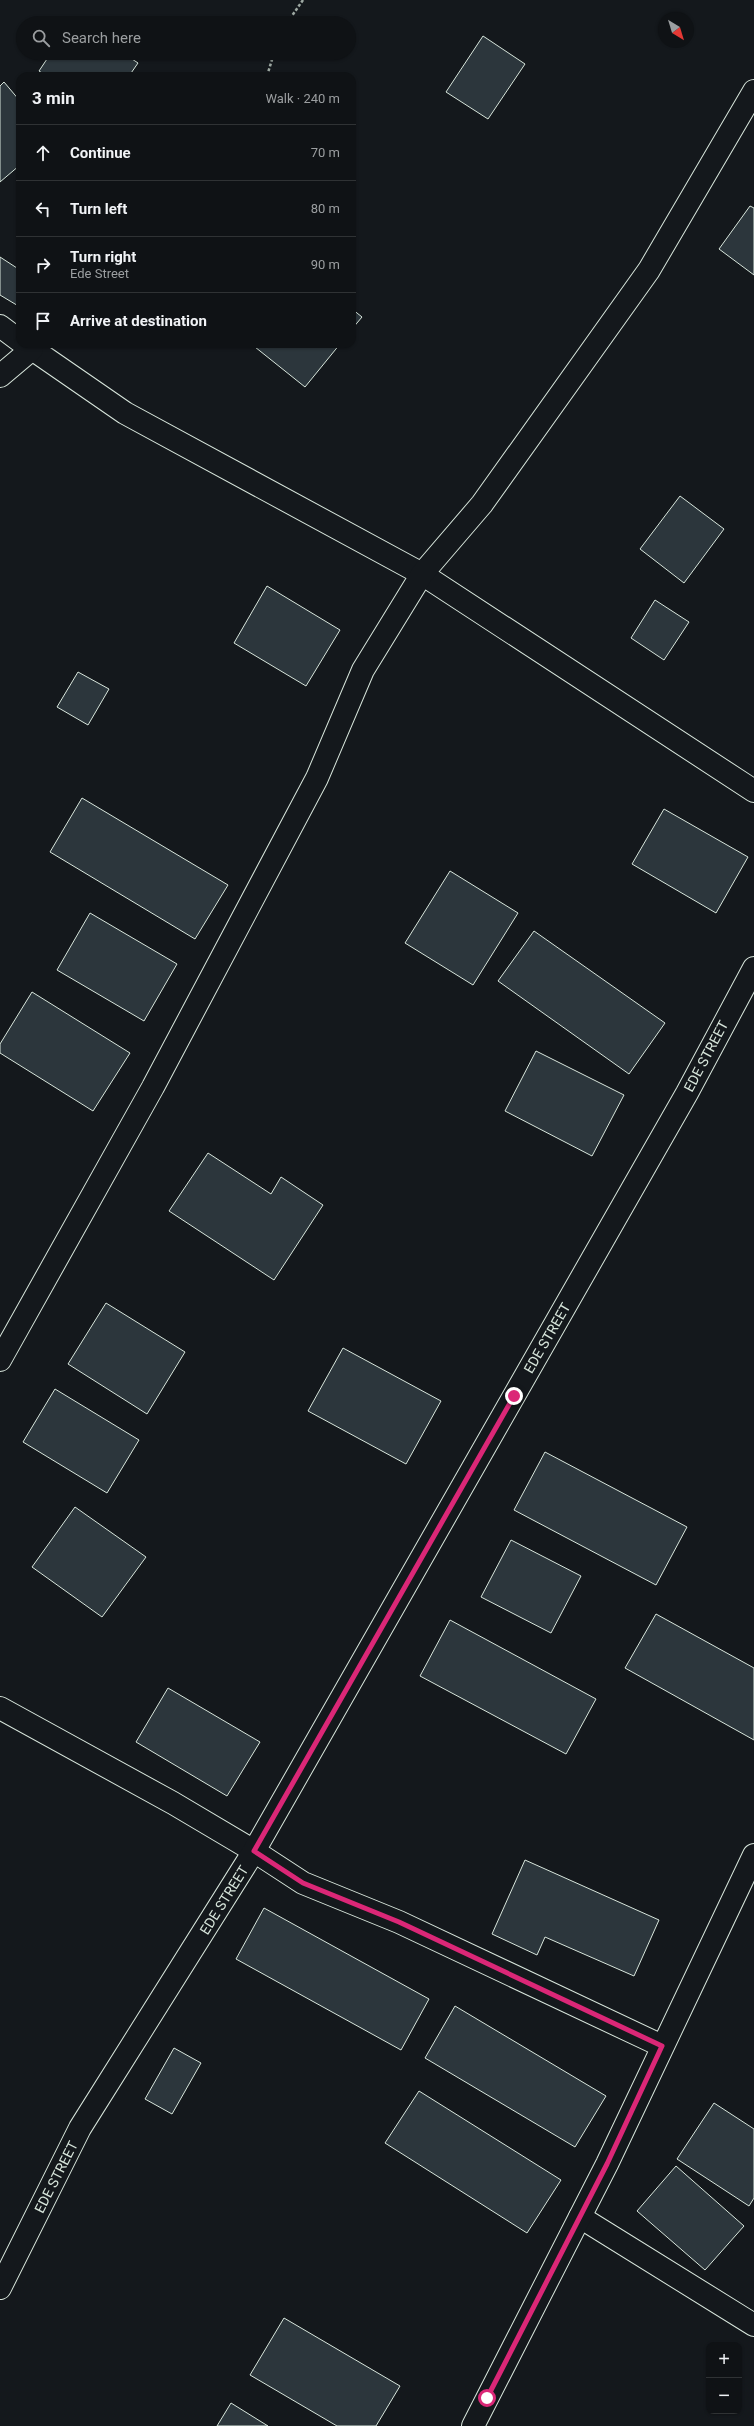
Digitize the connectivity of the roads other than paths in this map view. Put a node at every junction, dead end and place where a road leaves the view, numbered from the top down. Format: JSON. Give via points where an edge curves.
{"nodes":[{"id":1,"x":754,"y":91,"type":"edge"},
{"id":2,"x":0,"y":326,"type":"edge"},
{"id":3,"x":16,"y":338,"type":"edge"},
{"id":4,"x":23,"y":348,"type":"edge"},
{"id":5,"x":30,"y":348,"type":"edge"},
{"id":6,"x":0,"y":376,"type":"edge"},
{"id":7,"x":422,"y":574,"type":"junction"},
{"id":8,"x":754,"y":791,"type":"edge"},
{"id":9,"x":754,"y":968,"type":"edge"},
{"id":10,"x":0,"y":1360,"type":"edge"},
{"id":11,"x":0,"y":1708,"type":"edge"},
{"id":12,"x":254,"y":1851,"type":"junction"},
{"id":13,"x":754,"y":1855,"type":"edge"},
{"id":14,"x":662,"y":2046,"type":"junction"},
{"id":15,"x":580,"y":2217,"type":"junction"},
{"id":16,"x":0,"y":2288,"type":"edge"},
{"id":17,"x":754,"y":2325,"type":"edge"},
{"id":18,"x":473,"y":2426,"type":"edge"}],
"edges":[{"from":1,"to":7,"type":"street","via":[[649,270],[482,504]]},
{"from":2,"to":3,"type":"street"},
{"from":4,"to":6,"type":"street"},
{"from":5,"to":7,"type":"street","via":[[125,413]]},
{"from":7,"to":8,"type":"street"},
{"from":7,"to":10,"type":"street","via":[[362,670],[318,778],[153,1087]]},
{"from":9,"to":12,"type":"street","name":"EDE STREET","via":[[679,1107]]},
{"from":11,"to":12,"type":"street"},
{"from":12,"to":14,"type":"street","via":[[303,1883],[399,1922]]},
{"from":12,"to":16,"type":"street","name":"EDE STREET","via":[[80,2128]]},
{"from":13,"to":14,"type":"street"},
{"from":14,"to":15,"type":"street"},
{"from":15,"to":17,"type":"street"},
{"from":15,"to":18,"type":"street"}]}
